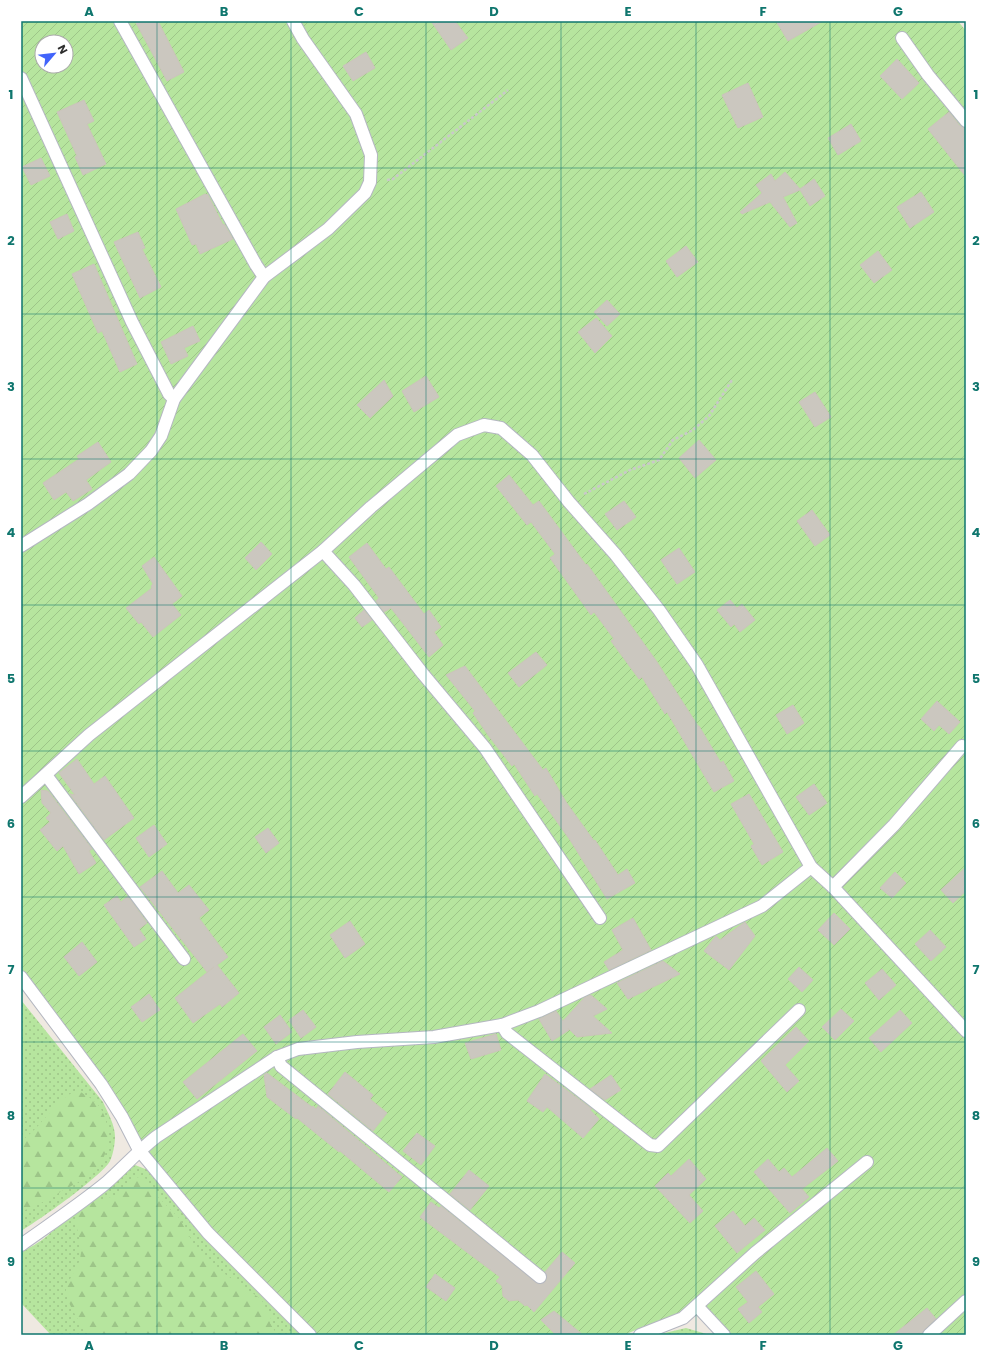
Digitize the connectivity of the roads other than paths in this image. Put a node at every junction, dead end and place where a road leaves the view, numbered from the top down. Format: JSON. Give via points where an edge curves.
{"nodes":[{"id":1,"x":120,"y":21,"type":"edge"},
{"id":2,"x":293,"y":21,"type":"edge"},
{"id":3,"x":902,"y":38,"type":"dead end"},
{"id":4,"x":21,"y":78,"type":"edge"},
{"id":5,"x":966,"y":121,"type":"edge"},
{"id":6,"x":264,"y":277,"type":"junction"},
{"id":7,"x":174,"y":399,"type":"junction"},
{"id":8,"x":21,"y":546,"type":"edge"},
{"id":9,"x":323,"y":550,"type":"junction"},
{"id":10,"x":962,"y":746,"type":"dead end"},
{"id":11,"x":46,"y":775,"type":"junction"},
{"id":12,"x":21,"y":797,"type":"edge"},
{"id":13,"x":811,"y":866,"type":"junction"},
{"id":14,"x":833,"y":887,"type":"junction"},
{"id":15,"x":600,"y":918,"type":"dead end"},
{"id":16,"x":184,"y":959,"type":"dead end"},
{"id":17,"x":21,"y":977,"type":"edge"},
{"id":18,"x":799,"y":1010,"type":"dead end"},
{"id":19,"x":502,"y":1025,"type":"junction"},
{"id":20,"x":966,"y":1031,"type":"edge"},
{"id":21,"x":277,"y":1057,"type":"junction"},
{"id":22,"x":139,"y":1150,"type":"junction"},
{"id":23,"x":867,"y":1162,"type":"dead end"},
{"id":24,"x":21,"y":1245,"type":"edge"},
{"id":25,"x":540,"y":1277,"type":"dead end"},
{"id":26,"x":966,"y":1301,"type":"edge"},
{"id":27,"x":697,"y":1306,"type":"junction"},
{"id":28,"x":310,"y":1335,"type":"edge"},
{"id":29,"x":640,"y":1335,"type":"edge"},
{"id":30,"x":724,"y":1335,"type":"edge"},
{"id":31,"x":930,"y":1335,"type":"edge"}],
"edges":[{"from":1,"to":6,"type":"lane"},
{"from":2,"to":6,"type":"lane","via":[[303,40],[356,114],[371,155],[370,182],[365,193],[328,229]]},
{"from":3,"to":5,"type":"lane","via":[[928,75]]},
{"from":4,"to":7,"type":"lane","via":[[132,322]]},
{"from":6,"to":7,"type":"lane"},
{"from":7,"to":8,"type":"lane","via":[[161,436],[129,474],[88,504]]},
{"from":9,"to":11,"type":"lane","via":[[89,735]]},
{"from":9,"to":13,"type":"lane","via":[[370,507],[457,435],[484,425],[500,428],[545,468],[645,592],[697,665]]},
{"from":9,"to":15,"type":"lane","via":[[485,748]]},
{"from":10,"to":14,"type":"lane","via":[[894,825]]},
{"from":11,"to":12,"type":"lane"},
{"from":11,"to":16,"type":"lane"},
{"from":13,"to":14,"type":"lane"},
{"from":13,"to":19,"type":"lane","via":[[755,910],[539,1011]]},
{"from":14,"to":20,"type":"lane"},
{"from":17,"to":22,"type":"lane","via":[[101,1084]]},
{"from":18,"to":19,"type":"lane","via":[[658,1146],[650,1145],[507,1033]]},
{"from":19,"to":21,"type":"lane","via":[[434,1037],[298,1049]]},
{"from":21,"to":22,"type":"lane"},
{"from":21,"to":25,"type":"lane","via":[[281,1066]]},
{"from":22,"to":24,"type":"lane","via":[[107,1182]]},
{"from":22,"to":28,"type":"lane","via":[[208,1233]]},
{"from":23,"to":27,"type":"lane","via":[[755,1253]]},
{"from":26,"to":31,"type":"lane"},
{"from":27,"to":29,"type":"lane","via":[[678,1321]]},
{"from":27,"to":30,"type":"lane"}]}
